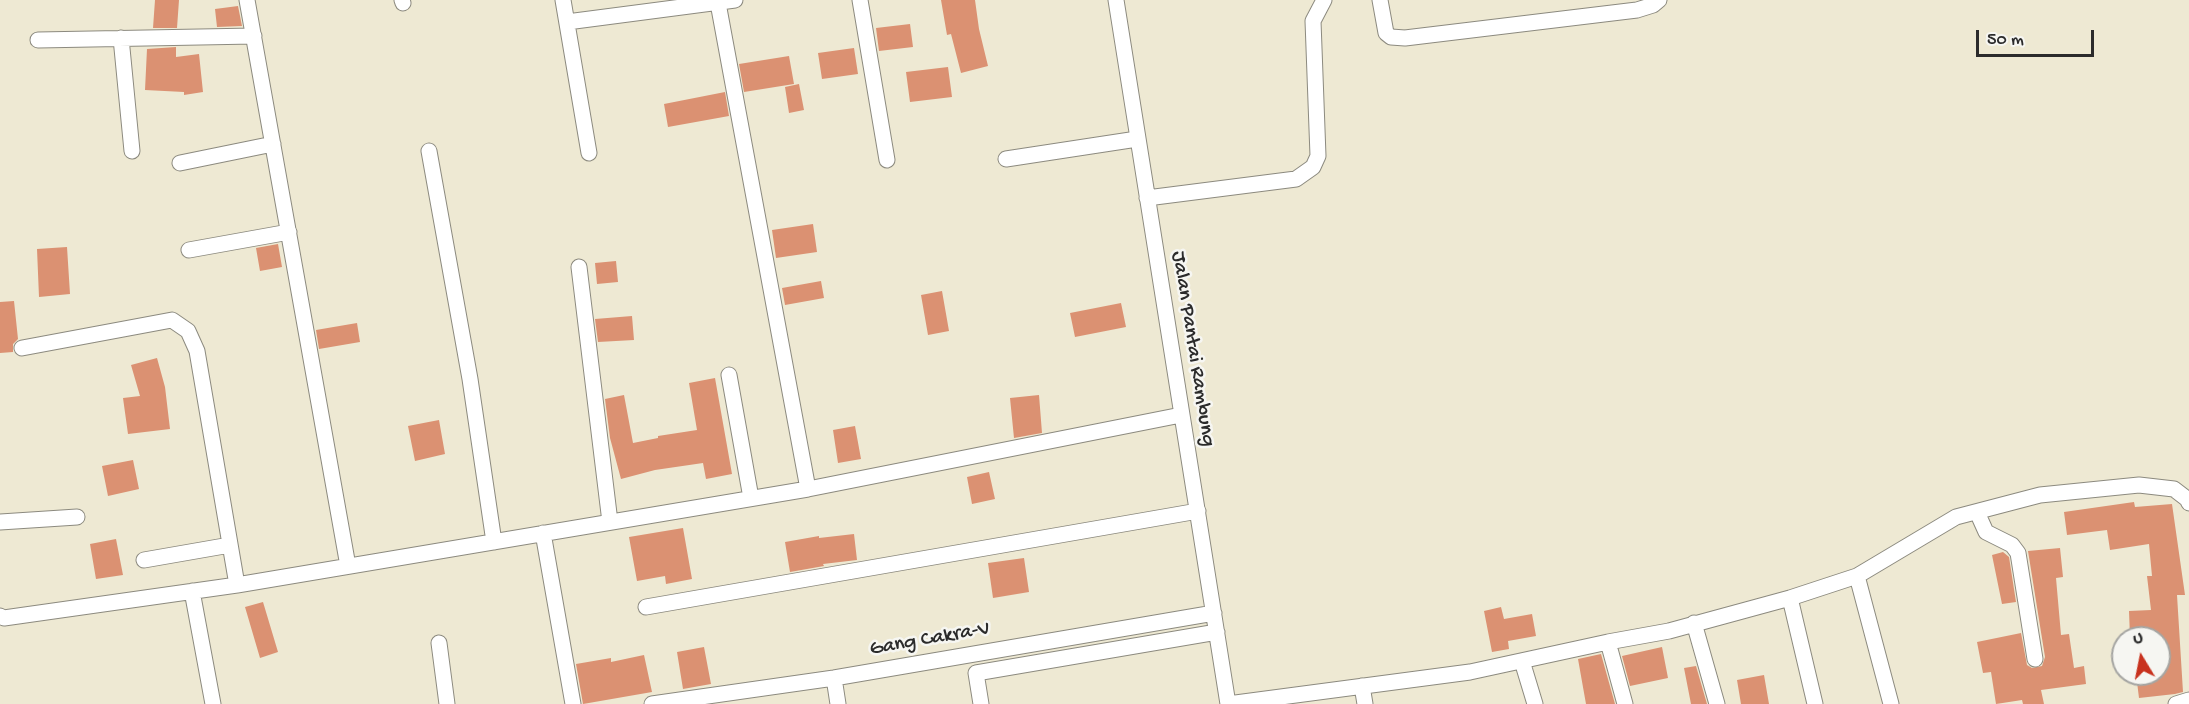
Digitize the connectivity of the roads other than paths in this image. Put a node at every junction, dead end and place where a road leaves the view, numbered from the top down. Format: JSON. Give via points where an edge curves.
{"nodes":[{"id":1,"x":247,"y":0,"type":"edge"},
{"id":2,"x":563,"y":0,"type":"edge"},
{"id":3,"x":735,"y":0,"type":"edge"},
{"id":4,"x":860,"y":0,"type":"edge"},
{"id":5,"x":1116,"y":0,"type":"edge"},
{"id":6,"x":1312,"y":0,"type":"edge"},
{"id":7,"x":1324,"y":0,"type":"edge"},
{"id":8,"x":1380,"y":0,"type":"edge"},
{"id":9,"x":1659,"y":0,"type":"edge"},
{"id":10,"x":718,"y":3,"type":"junction"},
{"id":11,"x":1313,"y":21,"type":"junction"},
{"id":12,"x":567,"y":22,"type":"junction"},
{"id":13,"x":254,"y":36,"type":"junction"},
{"id":14,"x":121,"y":38,"type":"junction"},
{"id":15,"x":38,"y":40,"type":"dead end"},
{"id":16,"x":1137,"y":139,"type":"junction"},
{"id":17,"x":273,"y":144,"type":"junction"},
{"id":18,"x":132,"y":151,"type":"dead end"},
{"id":19,"x":429,"y":151,"type":"dead end"},
{"id":20,"x":589,"y":153,"type":"dead end"},
{"id":21,"x":1006,"y":159,"type":"dead end"},
{"id":22,"x":887,"y":160,"type":"dead end"},
{"id":23,"x":180,"y":162,"type":"dead end"},
{"id":24,"x":1147,"y":198,"type":"junction"},
{"id":25,"x":289,"y":231,"type":"junction"},
{"id":26,"x":189,"y":250,"type":"dead end"},
{"id":27,"x":579,"y":267,"type":"dead end"},
{"id":28,"x":22,"y":348,"type":"dead end"},
{"id":29,"x":729,"y":375,"type":"dead end"},
{"id":30,"x":1181,"y":415,"type":"junction"},
{"id":31,"x":808,"y":489,"type":"junction"},
{"id":32,"x":751,"y":498,"type":"junction"},
{"id":33,"x":2189,"y":503,"type":"edge"},
{"id":34,"x":1197,"y":512,"type":"junction"},
{"id":35,"x":1977,"y":512,"type":"junction"},
{"id":36,"x":77,"y":517,"type":"dead end"},
{"id":37,"x":0,"y":522,"type":"edge"},
{"id":38,"x":609,"y":522,"type":"junction"},
{"id":39,"x":543,"y":533,"type":"junction"},
{"id":40,"x":494,"y":542,"type":"junction"},
{"id":41,"x":230,"y":545,"type":"junction"},
{"id":42,"x":144,"y":560,"type":"dead end"},
{"id":43,"x":348,"y":566,"type":"junction"},
{"id":44,"x":1857,"y":576,"type":"junction"},
{"id":45,"x":237,"y":585,"type":"junction"},
{"id":46,"x":192,"y":591,"type":"junction"},
{"id":47,"x":1790,"y":598,"type":"junction"},
{"id":48,"x":646,"y":607,"type":"dead end"},
{"id":49,"x":1214,"y":613,"type":"junction"},
{"id":50,"x":0,"y":616,"type":"edge"},
{"id":51,"x":1694,"y":623,"type":"junction"},
{"id":52,"x":1217,"y":632,"type":"junction"},
{"id":53,"x":1608,"y":642,"type":"junction"},
{"id":54,"x":439,"y":643,"type":"dead end"},
{"id":55,"x":2035,"y":659,"type":"dead end"},
{"id":56,"x":1522,"y":661,"type":"junction"},
{"id":57,"x":834,"y":678,"type":"junction"},
{"id":58,"x":1362,"y":686,"type":"junction"},
{"id":59,"x":2189,"y":700,"type":"edge"},
{"id":60,"x":213,"y":704,"type":"edge"},
{"id":61,"x":447,"y":704,"type":"edge"},
{"id":62,"x":573,"y":704,"type":"edge"},
{"id":63,"x":652,"y":704,"type":"edge"},
{"id":64,"x":838,"y":704,"type":"edge"},
{"id":65,"x":981,"y":704,"type":"edge"},
{"id":66,"x":1228,"y":704,"type":"edge"},
{"id":67,"x":1365,"y":704,"type":"edge"},
{"id":68,"x":1535,"y":704,"type":"edge"},
{"id":69,"x":1625,"y":704,"type":"edge"},
{"id":70,"x":1717,"y":704,"type":"edge"},
{"id":71,"x":1815,"y":704,"type":"edge"},
{"id":72,"x":1892,"y":704,"type":"edge"},
{"id":73,"x":2176,"y":704,"type":"edge"}],
"edges":[{"from":1,"to":13,"type":"street"},
{"from":2,"to":12,"type":"street"},
{"from":3,"to":10,"type":"street"},
{"from":4,"to":22,"type":"street"},
{"from":5,"to":16,"type":"street","name":"Jalan Pantai Rambung"},
{"from":6,"to":11,"type":"street"},
{"from":7,"to":11,"type":"street"},
{"from":8,"to":9,"type":"street","via":[[1386,33],[1405,38],[1637,10]]},
{"from":10,"to":12,"type":"street"},
{"from":10,"to":31,"type":"street"},
{"from":11,"to":24,"type":"street","via":[[1318,156],[1313,167],[1296,179]]},
{"from":12,"to":20,"type":"street"},
{"from":13,"to":14,"type":"street"},
{"from":13,"to":17,"type":"street"},
{"from":14,"to":15,"type":"street"},
{"from":14,"to":18,"type":"street"},
{"from":16,"to":21,"type":"street"},
{"from":16,"to":24,"type":"street","name":"Jalan Pantai Rambung"},
{"from":17,"to":23,"type":"street"},
{"from":17,"to":25,"type":"street"},
{"from":19,"to":40,"type":"street","via":[[470,379]]},
{"from":24,"to":30,"type":"street","name":"Jalan Pantai Rambung"},
{"from":25,"to":26,"type":"street"},
{"from":25,"to":43,"type":"street"},
{"from":27,"to":38,"type":"street"},
{"from":28,"to":41,"type":"street","via":[[172,320],[188,331],[198,351]]},
{"from":29,"to":32,"type":"street"},
{"from":30,"to":31,"type":"street"},
{"from":30,"to":34,"type":"street","name":"Jalan Pantai Rambung"},
{"from":31,"to":32,"type":"street"},
{"from":32,"to":38,"type":"street"},
{"from":33,"to":35,"type":"street","via":[[2174,489],[2139,485],[2040,495]]},
{"from":34,"to":48,"type":"street"},
{"from":34,"to":49,"type":"street","name":"Jalan Pantai Rambung"},
{"from":35,"to":44,"type":"street","via":[[1956,517]]},
{"from":35,"to":55,"type":"street","via":[[1986,532],[2007,542],[2018,553]]},
{"from":36,"to":37,"type":"street"},
{"from":38,"to":39,"type":"street"},
{"from":39,"to":40,"type":"street"},
{"from":39,"to":62,"type":"street"},
{"from":40,"to":43,"type":"street"},
{"from":41,"to":42,"type":"street"},
{"from":41,"to":45,"type":"street"},
{"from":43,"to":45,"type":"street"},
{"from":44,"to":47,"type":"street"},
{"from":44,"to":72,"type":"street"},
{"from":45,"to":46,"type":"street"},
{"from":46,"to":50,"type":"street"},
{"from":46,"to":60,"type":"street"},
{"from":47,"to":51,"type":"street"},
{"from":47,"to":71,"type":"street"},
{"from":49,"to":52,"type":"street","name":"Jalan Pantai Rambung"},
{"from":49,"to":57,"type":"street","name":"Gang Cakra-V"},
{"from":51,"to":53,"type":"street"},
{"from":51,"to":70,"type":"street"},
{"from":52,"to":65,"type":"street","via":[[976,673]]},
{"from":52,"to":66,"type":"street","name":"Jalan Pantai Rambung"},
{"from":53,"to":56,"type":"street"},
{"from":53,"to":69,"type":"street"},
{"from":54,"to":61,"type":"street"},
{"from":56,"to":58,"type":"street"},
{"from":56,"to":68,"type":"street"},
{"from":57,"to":63,"type":"street","name":"Gang Cakra-V"},
{"from":57,"to":64,"type":"street"},
{"from":58,"to":66,"type":"street"},
{"from":58,"to":67,"type":"street"},
{"from":59,"to":73,"type":"street"}]}
